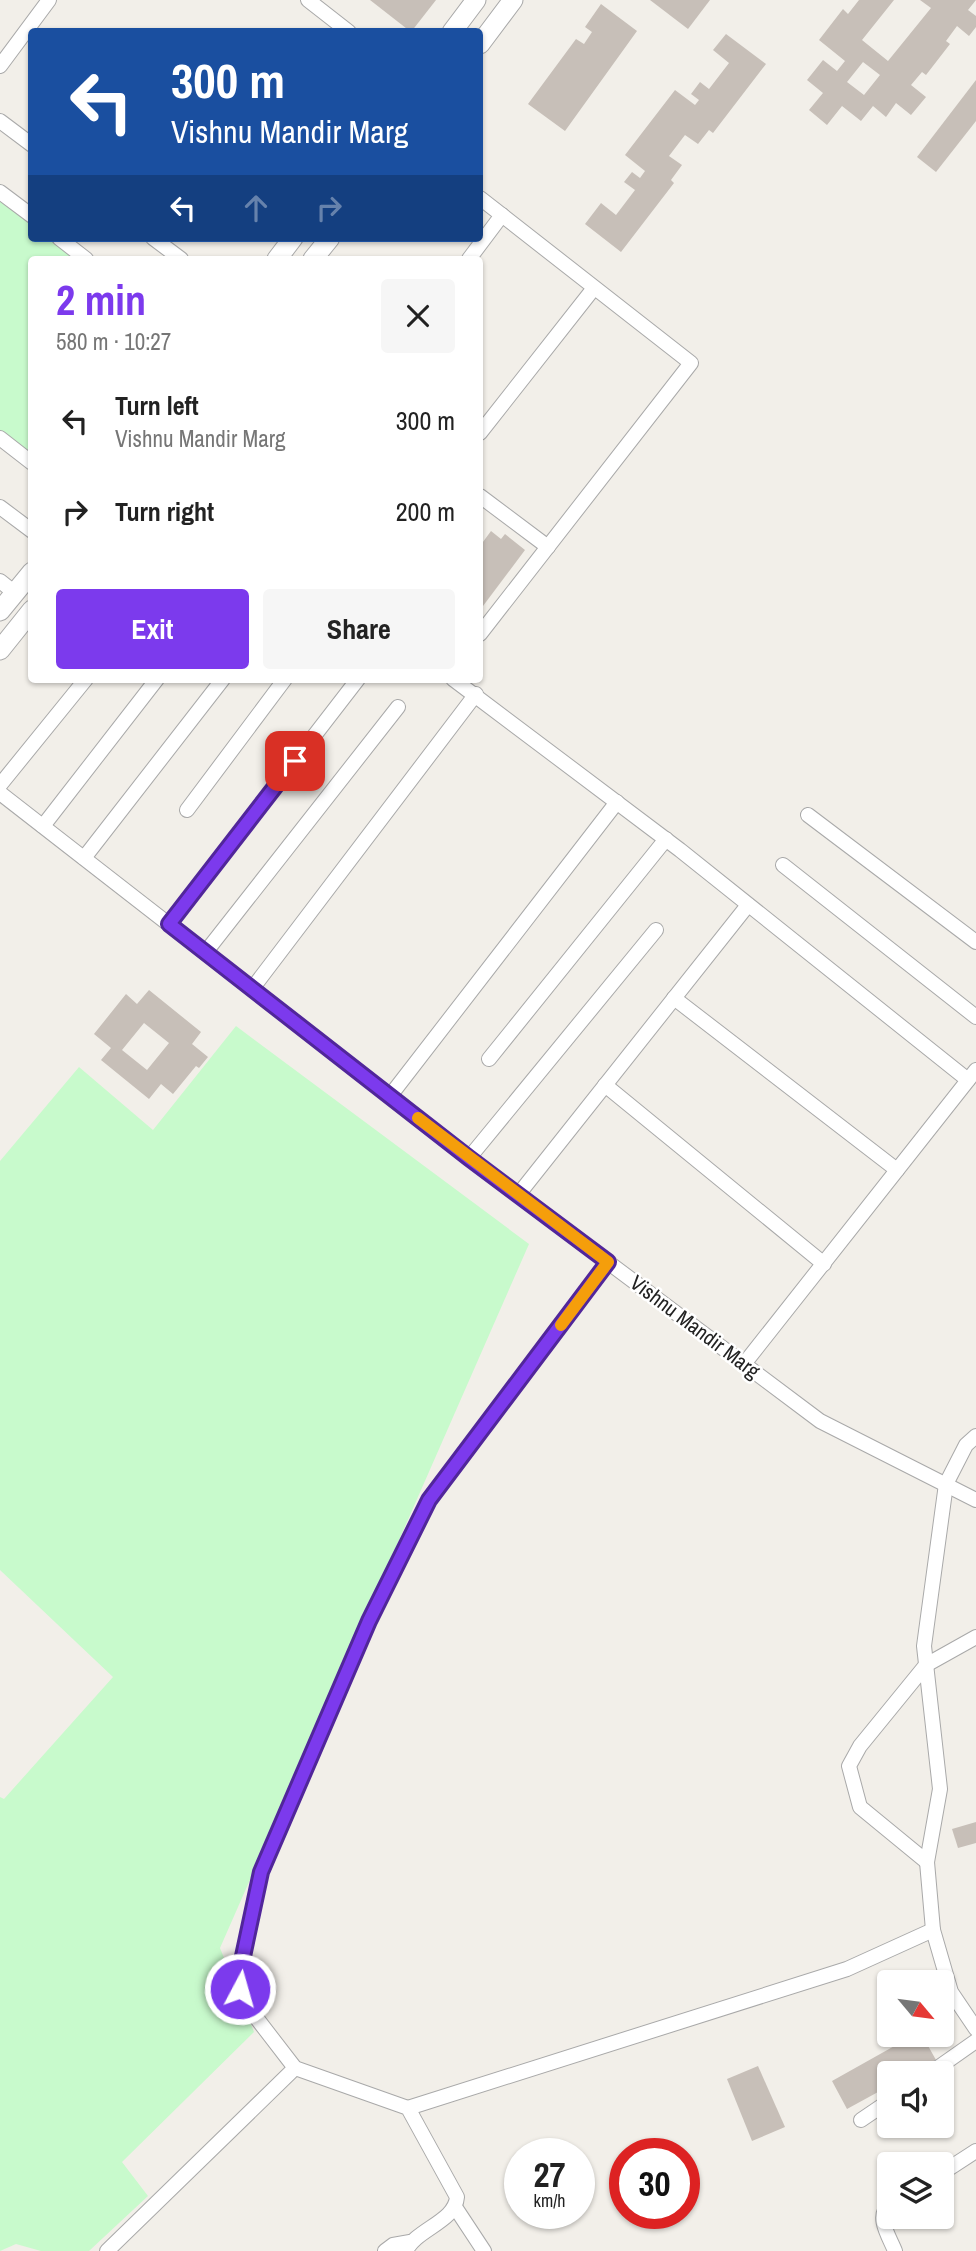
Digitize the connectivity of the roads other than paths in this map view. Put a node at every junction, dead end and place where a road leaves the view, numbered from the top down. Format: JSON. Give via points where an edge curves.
{"nodes":[{"id":1,"x":49,"y":0,"type":"edge"},
{"id":2,"x":310,"y":0,"type":"edge"},
{"id":3,"x":476,"y":0,"type":"edge"},
{"id":4,"x":513,"y":0,"type":"edge"},
{"id":5,"x":28,"y":28,"type":"edge"},
{"id":6,"x":28,"y":28,"type":"edge"},
{"id":7,"x":344,"y":28,"type":"edge"},
{"id":8,"x":455,"y":28,"type":"edge"},
{"id":9,"x":483,"y":40,"type":"edge"},
{"id":10,"x":0,"y":66,"type":"edge"},
{"id":11,"x":0,"y":121,"type":"edge"},
{"id":12,"x":28,"y":142,"type":"edge"},
{"id":13,"x":0,"y":192,"type":"edge"},
{"id":14,"x":483,"y":200,"type":"edge"},
{"id":15,"x":28,"y":213,"type":"edge"},
{"id":16,"x":502,"y":215,"type":"junction"},
{"id":17,"x":483,"y":240,"type":"edge"},
{"id":18,"x":65,"y":242,"type":"edge"},
{"id":19,"x":158,"y":242,"type":"edge"},
{"id":20,"x":290,"y":242,"type":"edge"},
{"id":21,"x":327,"y":242,"type":"edge"},
{"id":22,"x":82,"y":256,"type":"edge"},
{"id":23,"x":177,"y":256,"type":"edge"},
{"id":24,"x":279,"y":256,"type":"edge"},
{"id":25,"x":315,"y":256,"type":"edge"},
{"id":26,"x":594,"y":288,"type":"junction"},
{"id":27,"x":483,"y":429,"type":"edge"},
{"id":28,"x":0,"y":438,"type":"edge"},
{"id":29,"x":28,"y":460,"type":"edge"},
{"id":30,"x":483,"y":498,"type":"edge"},
{"id":31,"x":0,"y":507,"type":"edge"},
{"id":32,"x":28,"y":528,"type":"edge"},
{"id":33,"x":548,"y":547,"type":"junction"},
{"id":34,"x":28,"y":574,"type":"edge"},
{"id":35,"x":7,"y":587,"type":"edge"},
{"id":36,"x":0,"y":611,"type":"edge"},
{"id":37,"x":28,"y":615,"type":"edge"},
{"id":38,"x":483,"y":630,"type":"edge"},
{"id":39,"x":0,"y":650,"type":"edge"},
{"id":40,"x":83,"y":683,"type":"edge"},
{"id":41,"x":154,"y":683,"type":"edge"},
{"id":42,"x":220,"y":683,"type":"edge"},
{"id":43,"x":282,"y":683,"type":"edge"},
{"id":44,"x":355,"y":683,"type":"edge"},
{"id":45,"x":459,"y":683,"type":"edge"},
{"id":46,"x":476,"y":694,"type":"junction"},
{"id":47,"x":398,"y":707,"type":"dead end"},
{"id":48,"x":0,"y":785,"type":"edge"},
{"id":49,"x":0,"y":793,"type":"edge"},
{"id":50,"x":618,"y":802,"type":"junction"},
{"id":51,"x":187,"y":810,"type":"dead end"},
{"id":52,"x":808,"y":815,"type":"dead end"},
{"id":53,"x":43,"y":826,"type":"junction"},
{"id":54,"x":666,"y":839,"type":"junction"},
{"id":55,"x":84,"y":858,"type":"junction"},
{"id":56,"x":783,"y":865,"type":"dead end"},
{"id":57,"x":748,"y":905,"type":"junction"},
{"id":58,"x":169,"y":924,"type":"junction"},
{"id":59,"x":656,"y":930,"type":"dead end"},
{"id":60,"x":976,"y":942,"type":"edge"},
{"id":61,"x":205,"y":953,"type":"junction"},
{"id":62,"x":252,"y":989,"type":"junction"},
{"id":63,"x":674,"y":998,"type":"junction"},
{"id":64,"x":976,"y":1017,"type":"edge"},
{"id":65,"x":489,"y":1059,"type":"dead end"},
{"id":66,"x":972,"y":1075,"type":"edge"},
{"id":67,"x":605,"y":1084,"type":"junction"},
{"id":68,"x":390,"y":1096,"type":"junction"},
{"id":69,"x":469,"y":1158,"type":"junction"},
{"id":70,"x":897,"y":1170,"type":"junction"},
{"id":71,"x":518,"y":1195,"type":"junction"},
{"id":72,"x":608,"y":1262,"type":"junction"},
{"id":73,"x":824,"y":1264,"type":"junction"},
{"id":74,"x":744,"y":1364,"type":"junction"},
{"id":75,"x":976,"y":1436,"type":"edge"},
{"id":76,"x":946,"y":1484,"type":"junction"},
{"id":77,"x":976,"y":1500,"type":"edge"},
{"id":78,"x":976,"y":1637,"type":"edge"},
{"id":79,"x":926,"y":1665,"type":"junction"},
{"id":80,"x":928,"y":1862,"type":"junction"},
{"id":81,"x":933,"y":1930,"type":"junction"},
{"id":82,"x":976,"y":2029,"type":"edge"},
{"id":83,"x":976,"y":2041,"type":"edge"},
{"id":84,"x":948,"y":2061,"type":"edge"},
{"id":85,"x":295,"y":2068,"type":"junction"},
{"id":86,"x":408,"y":2108,"type":"junction"},
{"id":87,"x":877,"y":2109,"type":"edge"},
{"id":88,"x":861,"y":2120,"type":"dead end"},
{"id":89,"x":976,"y":2151,"type":"edge"},
{"id":90,"x":954,"y":2165,"type":"edge"},
{"id":91,"x":455,"y":2207,"type":"junction"},
{"id":92,"x":887,"y":2229,"type":"edge"},
{"id":93,"x":408,"y":2247,"type":"edge"},
{"id":94,"x":107,"y":2251,"type":"edge"},
{"id":95,"x":385,"y":2251,"type":"edge"},
{"id":96,"x":484,"y":2251,"type":"edge"},
{"id":97,"x":895,"y":2251,"type":"edge"}],
"edges":[{"from":1,"to":5,"type":"street"},
{"from":2,"to":7,"type":"street"},
{"from":3,"to":8,"type":"street"},
{"from":4,"to":9,"type":"street"},
{"from":6,"to":10,"type":"street"},
{"from":11,"to":12,"type":"street"},
{"from":13,"to":15,"type":"street"},
{"from":14,"to":16,"type":"street"},
{"from":16,"to":17,"type":"street"},
{"from":16,"to":26,"type":"street"},
{"from":18,"to":22,"type":"street"},
{"from":19,"to":23,"type":"street"},
{"from":20,"to":24,"type":"street"},
{"from":21,"to":25,"type":"street"},
{"from":26,"to":27,"type":"street"},
{"from":26,"to":33,"type":"street","via":[[691,363]]},
{"from":28,"to":29,"type":"street"},
{"from":30,"to":33,"type":"street"},
{"from":31,"to":32,"type":"street"},
{"from":33,"to":38,"type":"street"},
{"from":34,"to":35,"type":"street"},
{"from":35,"to":36,"type":"street"},
{"from":37,"to":39,"type":"street"},
{"from":40,"to":48,"type":"street"},
{"from":41,"to":53,"type":"street"},
{"from":42,"to":55,"type":"street"},
{"from":43,"to":51,"type":"street"},
{"from":44,"to":58,"type":"street"},
{"from":45,"to":46,"type":"street"},
{"from":46,"to":50,"type":"street"},
{"from":46,"to":62,"type":"street"},
{"from":47,"to":61,"type":"street"},
{"from":49,"to":53,"type":"street","name":"Vishnu Mandir Marg"},
{"from":50,"to":54,"type":"street"},
{"from":50,"to":68,"type":"street"},
{"from":52,"to":60,"type":"street"},
{"from":53,"to":55,"type":"street","name":"Vishnu Mandir Marg"},
{"from":54,"to":57,"type":"street"},
{"from":54,"to":65,"type":"street"},
{"from":55,"to":58,"type":"street","name":"Vishnu Mandir Marg"},
{"from":56,"to":64,"type":"street"},
{"from":57,"to":63,"type":"street"},
{"from":57,"to":66,"type":"street"},
{"from":58,"to":61,"type":"street","name":"Vishnu Mandir Marg"},
{"from":59,"to":69,"type":"street"},
{"from":61,"to":62,"type":"street","name":"Vishnu Mandir Marg"},
{"from":62,"to":68,"type":"street","name":"Vishnu Mandir Marg"},
{"from":63,"to":67,"type":"street"},
{"from":63,"to":70,"type":"street"},
{"from":66,"to":70,"type":"street"},
{"from":67,"to":71,"type":"street"},
{"from":67,"to":73,"type":"street"},
{"from":68,"to":69,"type":"street","name":"Vishnu Mandir Marg"},
{"from":69,"to":71,"type":"street","name":"Vishnu Mandir Marg"},
{"from":70,"to":73,"type":"street"},
{"from":71,"to":72,"type":"street","name":"Vishnu Mandir Marg"},
{"from":72,"to":74,"type":"street","name":"Vishnu Mandir Marg"},
{"from":72,"to":85,"type":"street","via":[[429,1500],[369,1621],[261,1872],[240,1989],[248,2007]]},
{"from":73,"to":74,"type":"street"},
{"from":74,"to":76,"type":"street","name":"Vishnu Mandir Marg","via":[[820,1421]]},
{"from":75,"to":76,"type":"street","via":[[966,1445]]},
{"from":76,"to":77,"type":"street","name":"Vishnu Mandir Marg"},
{"from":76,"to":79,"type":"street"},
{"from":78,"to":79,"type":"street"},
{"from":79,"to":80,"type":"street","via":[[940,1789]]},
{"from":79,"to":80,"type":"street","via":[[849,1766],[860,1807]]},
{"from":80,"to":81,"type":"street"},
{"from":81,"to":82,"type":"street","via":[[951,1992]]},
{"from":81,"to":86,"type":"street","via":[[846,1969]]},
{"from":83,"to":84,"type":"street"},
{"from":85,"to":86,"type":"street"},
{"from":85,"to":94,"type":"street"},
{"from":86,"to":91,"type":"street","via":[[457,2197]]},
{"from":87,"to":88,"type":"street"},
{"from":89,"to":90,"type":"street"},
{"from":91,"to":93,"type":"street"},
{"from":91,"to":96,"type":"street"},
{"from":92,"to":97,"type":"street"},
{"from":93,"to":95,"type":"street","via":[[393,2245]]}]}
